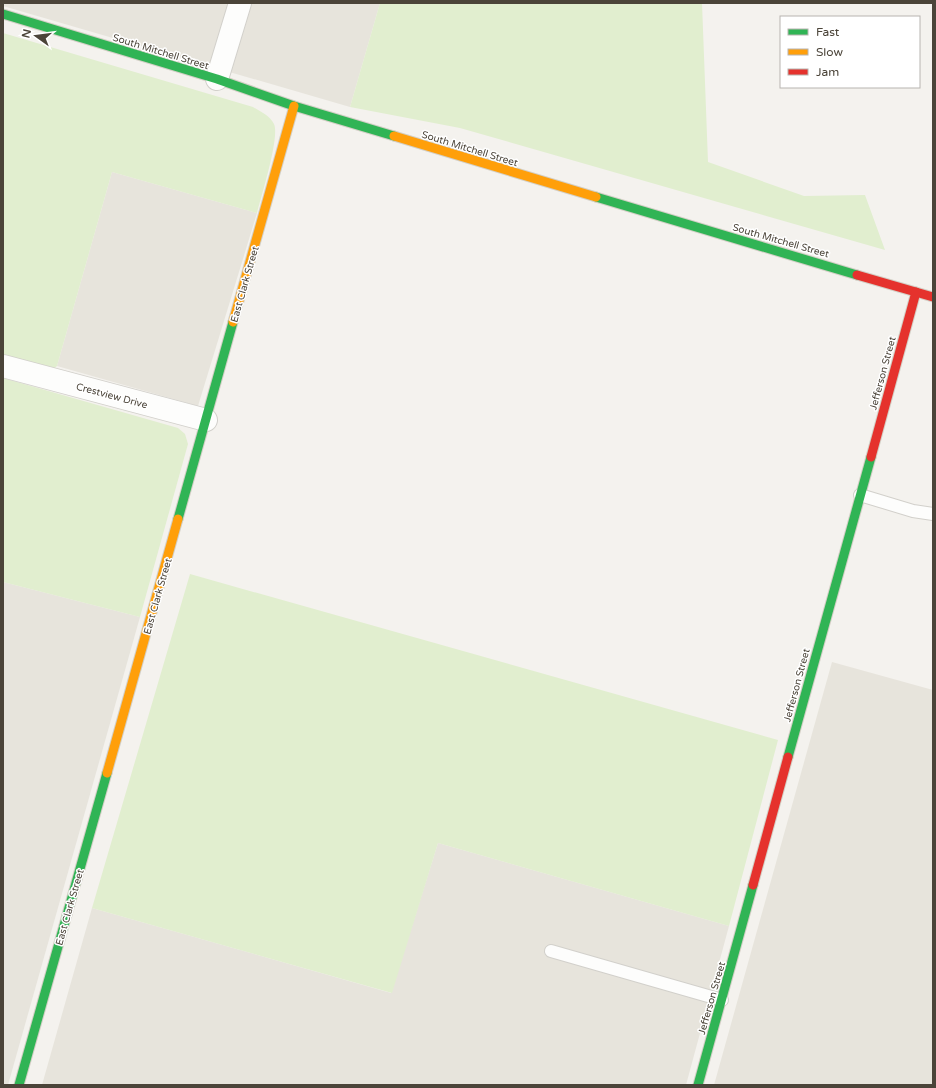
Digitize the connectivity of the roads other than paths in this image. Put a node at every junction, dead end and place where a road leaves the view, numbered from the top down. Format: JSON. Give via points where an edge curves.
{"nodes":[{"id":1,"x":240,"y":3,"type":"edge"},
{"id":2,"x":3,"y":14,"type":"edge"},
{"id":3,"x":217,"y":79,"type":"junction"},
{"id":4,"x":294,"y":106,"type":"junction"},
{"id":5,"x":916,"y":292,"type":"junction"},
{"id":6,"x":933,"y":296,"type":"edge"},
{"id":7,"x":10,"y":368,"type":"edge"},
{"id":8,"x":206,"y":420,"type":"junction"},
{"id":9,"x":860,"y":495,"type":"junction"},
{"id":10,"x":933,"y":514,"type":"edge"},
{"id":11,"x":551,"y":951,"type":"dead end"},
{"id":12,"x":722,"y":1000,"type":"junction"},
{"id":13,"x":19,"y":1085,"type":"edge"},
{"id":14,"x":698,"y":1085,"type":"edge"}],
"edges":[{"from":1,"to":3,"type":"street"},
{"from":2,"to":3,"type":"street","name":"South Mitchell Street"},
{"from":3,"to":4,"type":"street","name":"South Mitchell Street"},
{"from":4,"to":5,"type":"street","name":"South Mitchell Street"},
{"from":4,"to":8,"type":"street","name":"East Clark Street"},
{"from":5,"to":6,"type":"street","name":"South Mitchell Street"},
{"from":5,"to":9,"type":"street","name":"Jefferson Street"},
{"from":7,"to":8,"type":"street","name":"Crestview Drive"},
{"from":8,"to":13,"type":"street","name":"East Clark Street"},
{"from":9,"to":10,"type":"lane","via":[[913,511]]},
{"from":9,"to":12,"type":"street","name":"Jefferson Street"},
{"from":11,"to":12,"type":"lane"},
{"from":12,"to":14,"type":"street","name":"Jefferson Street"}]}
